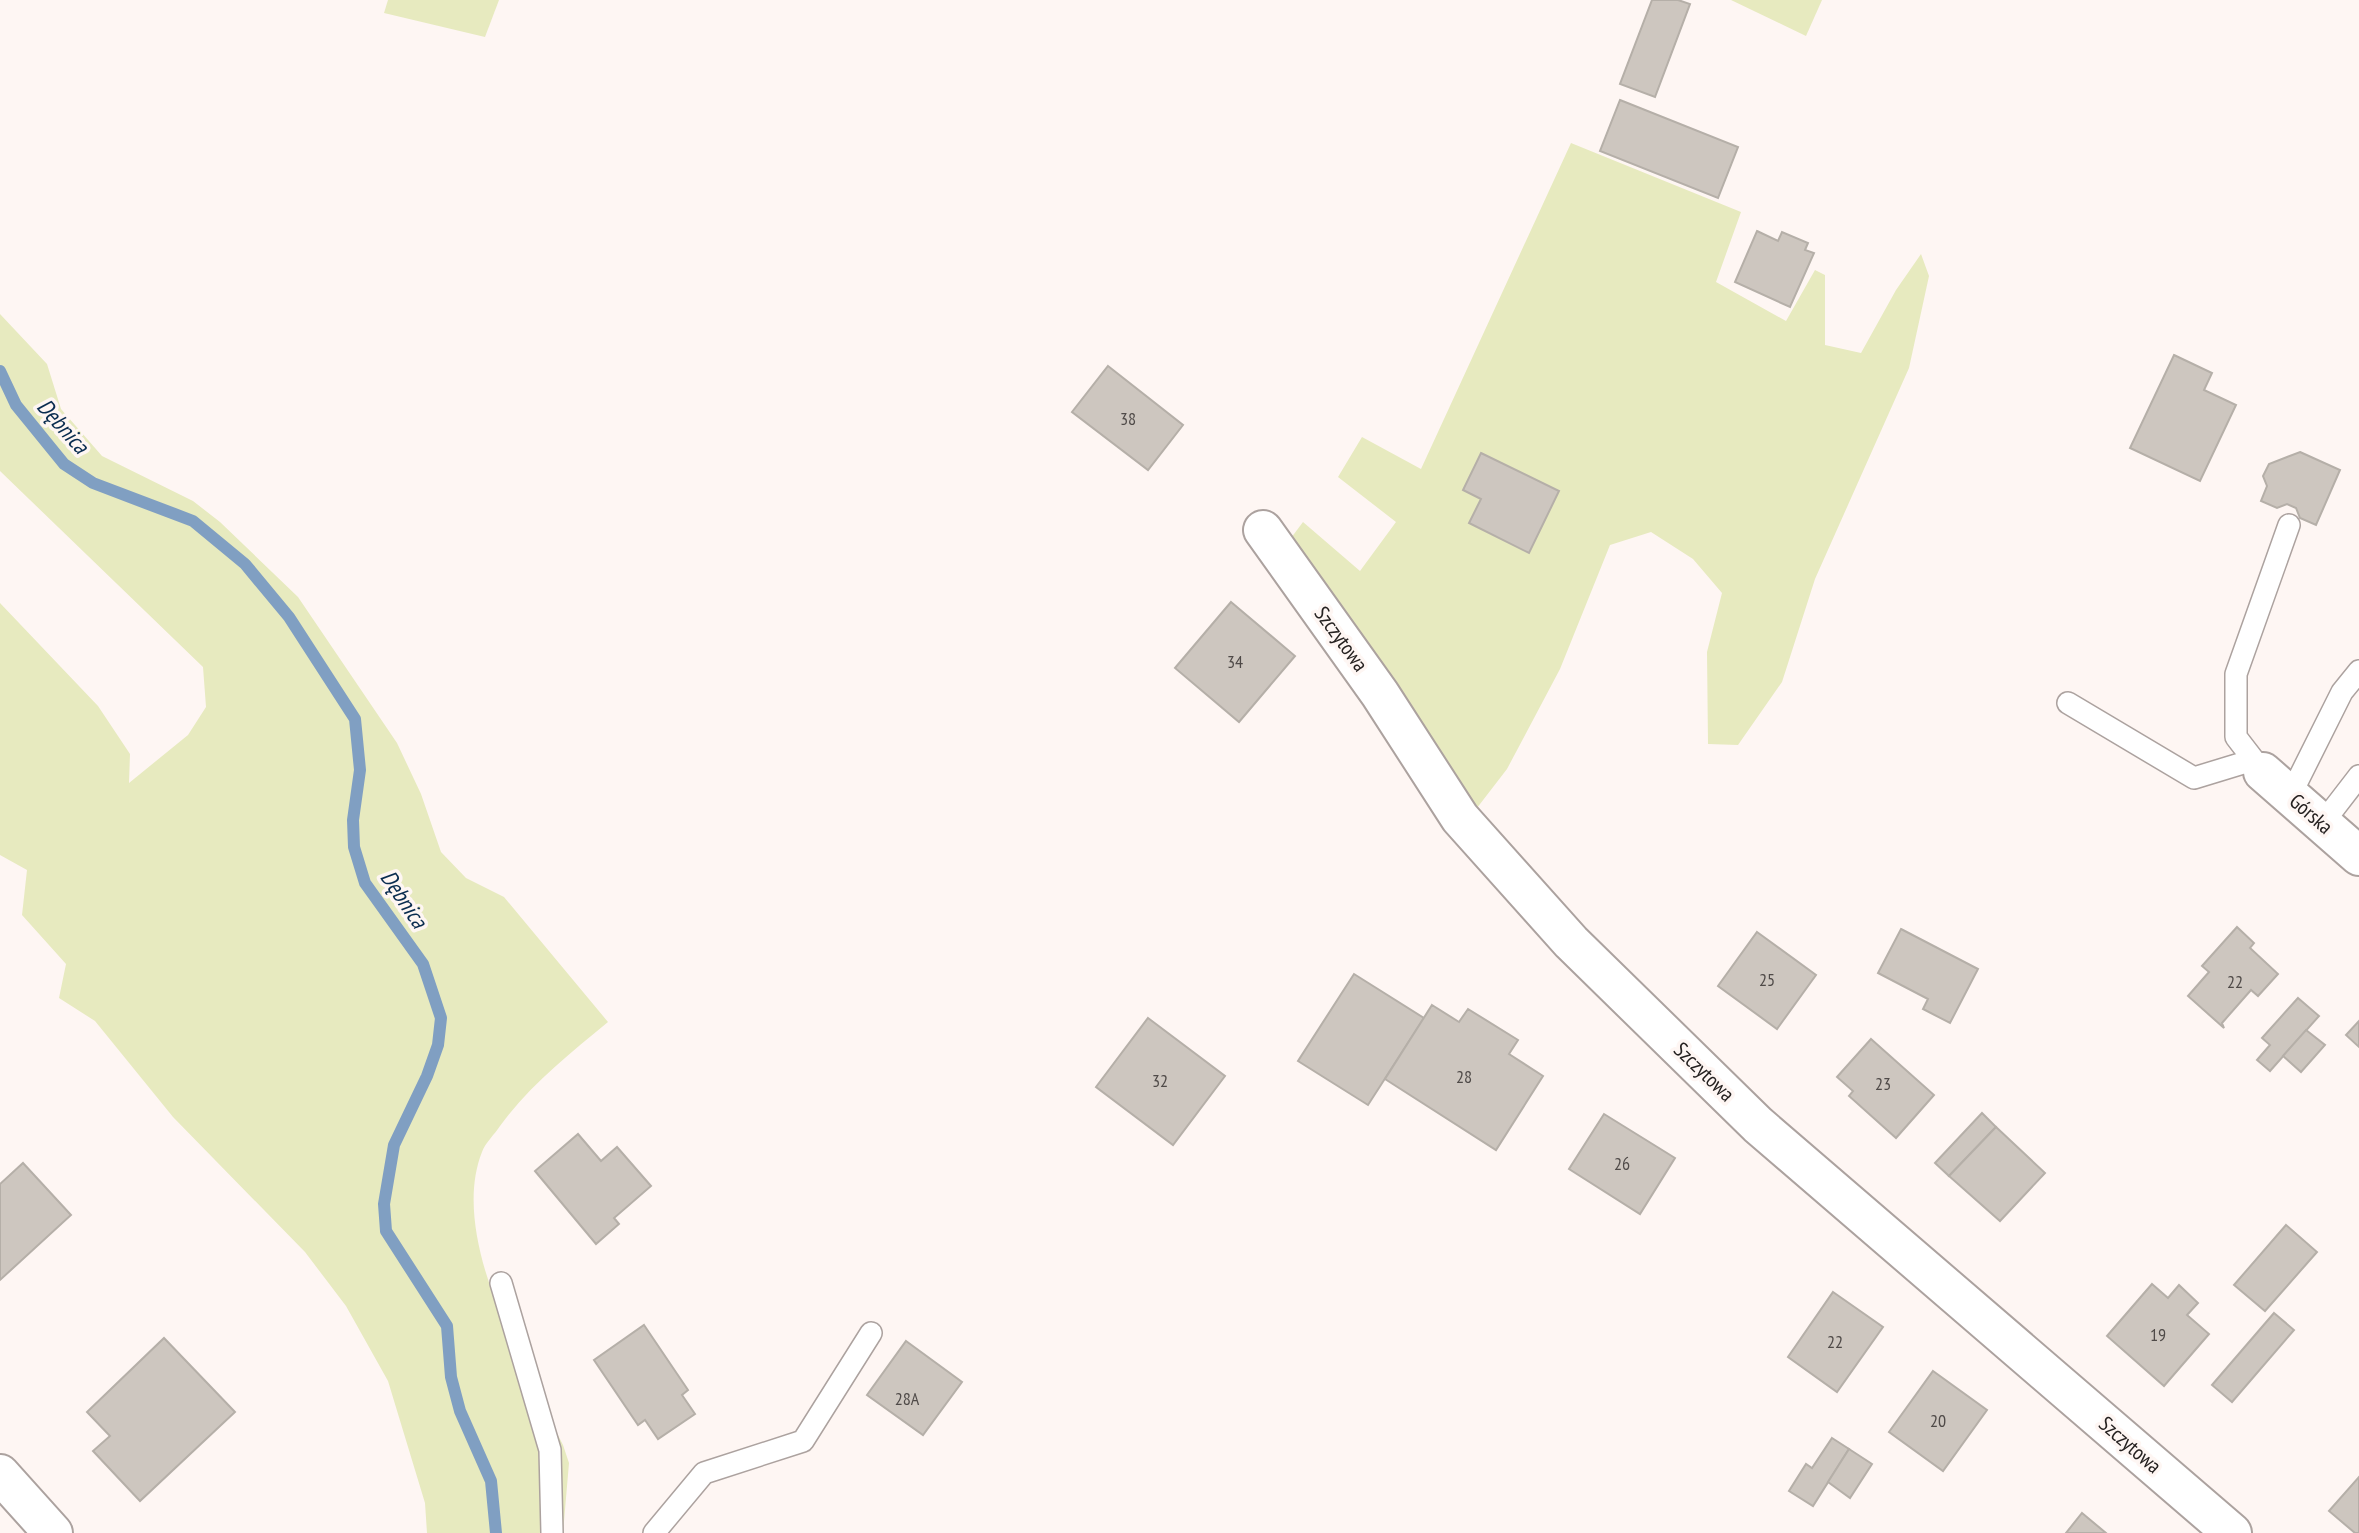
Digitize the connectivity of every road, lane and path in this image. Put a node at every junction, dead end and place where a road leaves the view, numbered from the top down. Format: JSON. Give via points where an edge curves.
{"nodes":[{"id":1,"x":2289,"y":525,"type":"dead end"},
{"id":2,"x":1263,"y":530,"type":"dead end"},
{"id":3,"x":2359,"y":671,"type":"edge"},
{"id":4,"x":2068,"y":703,"type":"dead end"},
{"id":5,"x":2269,"y":776,"type":"junction"},
{"id":6,"x":2359,"y":776,"type":"edge"},
{"id":7,"x":2322,"y":824,"type":"junction"},
{"id":8,"x":2359,"y":856,"type":"edge"},
{"id":9,"x":501,"y":1283,"type":"dead end"},
{"id":10,"x":871,"y":1333,"type":"dead end"},
{"id":11,"x":0,"y":1475,"type":"edge"},
{"id":12,"x":53,"y":1533,"type":"edge"},
{"id":13,"x":552,"y":1533,"type":"edge"},
{"id":14,"x":654,"y":1533,"type":"edge"},
{"id":15,"x":2232,"y":1533,"type":"edge"}],
"edges":[{"from":1,"to":5,"type":"lane","via":[[2236,674],[2236,737]]},
{"from":2,"to":15,"type":"street","name":"Szczytowa","via":[[1381,694],[1460,818],[1571,942],[1758,1125]]},
{"from":3,"to":5,"type":"lane"},
{"from":4,"to":5,"type":"lane","via":[[2194,778]]},
{"from":5,"to":7,"type":"street","name":"Górska"},
{"from":6,"to":7,"type":"lane"},
{"from":7,"to":8,"type":"street","name":"Górska"},
{"from":9,"to":13,"type":"lane","via":[[550,1450]]},
{"from":10,"to":14,"type":"lane","via":[[803,1441],[704,1473]]},
{"from":11,"to":12,"type":"street"}]}
